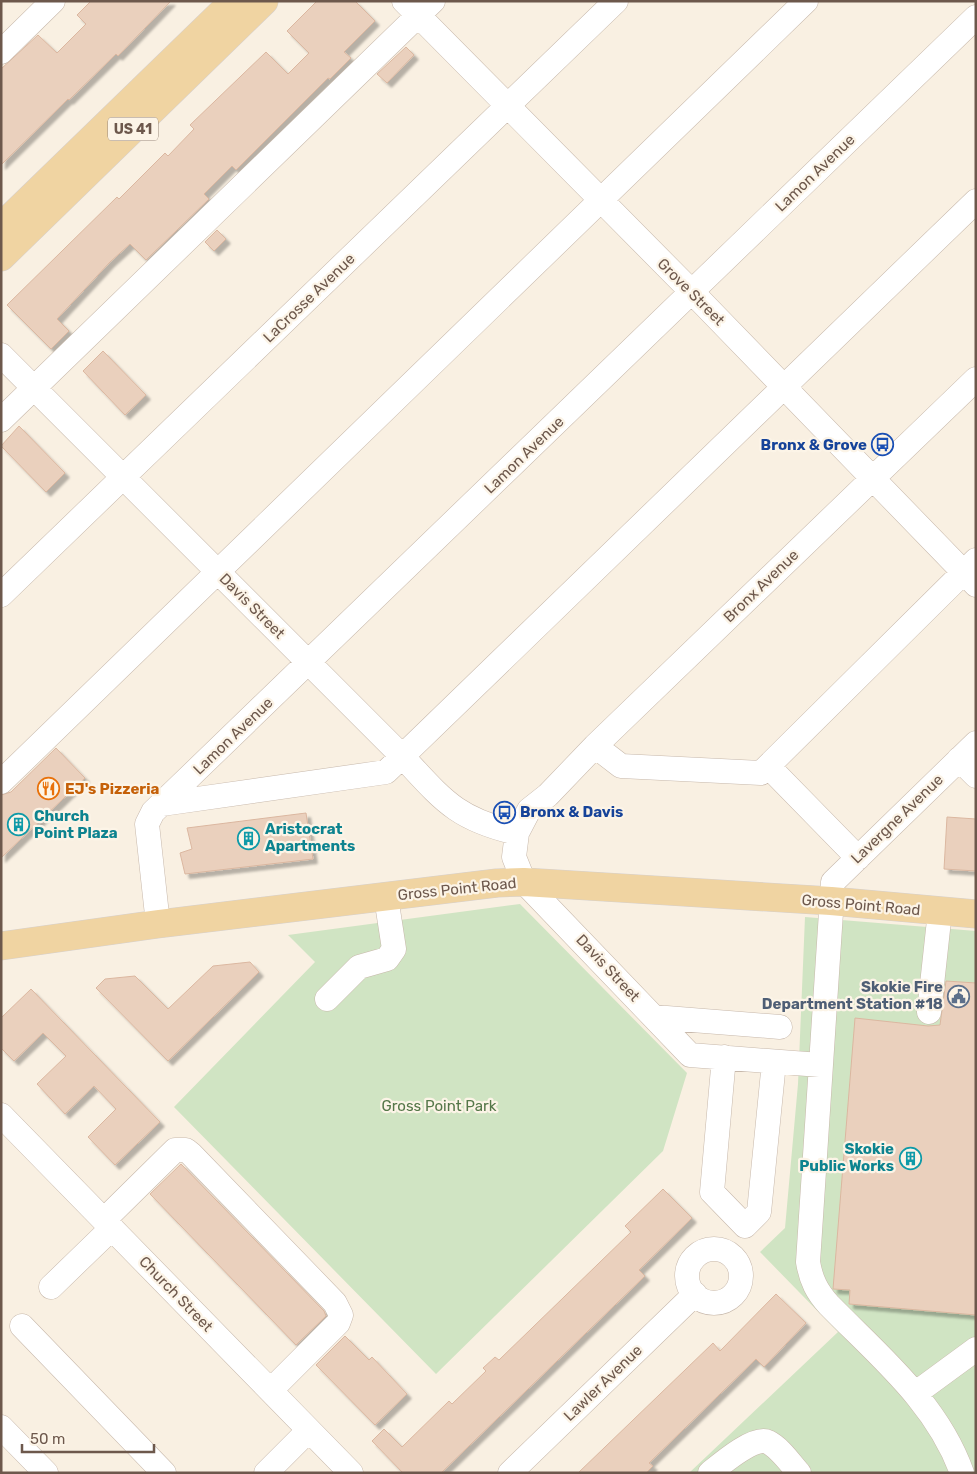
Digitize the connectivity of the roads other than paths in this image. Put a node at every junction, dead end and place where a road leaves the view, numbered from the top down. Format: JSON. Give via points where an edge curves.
{"nodes":[{"id":1,"x":53,"y":1,"type":"edge"},
{"id":2,"x":234,"y":1,"type":"edge"},
{"id":3,"x":264,"y":1,"type":"edge"},
{"id":4,"x":616,"y":1,"type":"edge"},
{"id":5,"x":806,"y":1,"type":"edge"},
{"id":6,"x":418,"y":6,"type":"edge"},
{"id":7,"x":976,"y":17,"type":"edge"},
{"id":8,"x":1,"y":52,"type":"edge"},
{"id":9,"x":507,"y":106,"type":"junction"},
{"id":10,"x":600,"y":201,"type":"junction"},
{"id":11,"x":976,"y":201,"type":"edge"},
{"id":12,"x":1,"y":227,"type":"edge"},
{"id":13,"x":1,"y":257,"type":"edge"},
{"id":14,"x":692,"y":292,"type":"junction"},
{"id":15,"x":1,"y":354,"type":"edge"},
{"id":16,"x":976,"y":379,"type":"edge"},
{"id":17,"x":784,"y":387,"type":"junction"},
{"id":18,"x":35,"y":388,"type":"junction"},
{"id":19,"x":1,"y":420,"type":"edge"},
{"id":20,"x":124,"y":477,"type":"junction"},
{"id":21,"x":873,"y":478,"type":"junction"},
{"id":22,"x":218,"y":572,"type":"junction"},
{"id":23,"x":972,"y":572,"type":"edge"},
{"id":24,"x":1,"y":595,"type":"edge"},
{"id":25,"x":309,"y":664,"type":"junction"},
{"id":26,"x":976,"y":742,"type":"edge"},
{"id":27,"x":595,"y":746,"type":"junction"},
{"id":28,"x":402,"y":756,"type":"junction"},
{"id":29,"x":959,"y":759,"type":"junction"},
{"id":30,"x":768,"y":766,"type":"junction"},
{"id":31,"x":976,"y":776,"type":"edge"},
{"id":32,"x":1,"y":782,"type":"edge"},
{"id":33,"x":548,"y":794,"type":"junction"},
{"id":34,"x":162,"y":804,"type":"junction"},
{"id":35,"x":517,"y":833,"type":"junction"},
{"id":36,"x":858,"y":858,"type":"junction"},
{"id":37,"x":524,"y":882,"type":"junction"},
{"id":38,"x":386,"y":897,"type":"junction"},
{"id":39,"x":831,"y":901,"type":"junction"},
{"id":40,"x":940,"y":911,"type":"junction"},
{"id":41,"x":976,"y":914,"type":"edge"},
{"id":42,"x":158,"y":924,"type":"junction"},
{"id":43,"x":1,"y":946,"type":"edge"},
{"id":44,"x":327,"y":999,"type":"dead end"},
{"id":45,"x":929,"y":1012,"type":"dead end"},
{"id":46,"x":654,"y":1017,"type":"junction"},
{"id":47,"x":780,"y":1027,"type":"dead end"},
{"id":48,"x":724,"y":1058,"type":"junction"},
{"id":49,"x":774,"y":1062,"type":"junction"},
{"id":50,"x":820,"y":1065,"type":"junction"},
{"id":51,"x":1,"y":1115,"type":"edge"},
{"id":52,"x":108,"y":1224,"type":"junction"},
{"id":53,"x":51,"y":1287,"type":"dead end"},
{"id":54,"x":695,"y":1294,"type":"dead end"},
{"id":55,"x":22,"y":1326,"type":"dead end"},
{"id":56,"x":976,"y":1349,"type":"edge"},
{"id":57,"x":271,"y":1390,"type":"junction"},
{"id":58,"x":916,"y":1393,"type":"junction"},
{"id":59,"x":1,"y":1428,"type":"edge"},
{"id":60,"x":310,"y":1430,"type":"junction"},
{"id":61,"x":46,"y":1473,"type":"edge"},
{"id":62,"x":164,"y":1473,"type":"edge"},
{"id":63,"x":266,"y":1473,"type":"edge"},
{"id":64,"x":351,"y":1473,"type":"edge"},
{"id":65,"x":510,"y":1473,"type":"edge"},
{"id":66,"x":710,"y":1473,"type":"edge"},
{"id":67,"x":799,"y":1473,"type":"edge"},
{"id":68,"x":962,"y":1473,"type":"edge"}],
"edges":[{"from":1,"to":8,"type":"street"},
{"from":2,"to":12,"type":"main road","number":"US 41"},
{"from":3,"to":13,"type":"main road","number":"US 41"},
{"from":4,"to":9,"type":"street","name":"LaCrosse Avenue"},
{"from":5,"to":10,"type":"street"},
{"from":6,"to":9,"type":"street","name":"Grove Street"},
{"from":6,"to":18,"type":"street"},
{"from":7,"to":14,"type":"street","name":"Lamon Avenue"},
{"from":9,"to":10,"type":"street","name":"Grove Street"},
{"from":9,"to":20,"type":"street","name":"LaCrosse Avenue"},
{"from":10,"to":14,"type":"street","name":"Grove Street"},
{"from":10,"to":22,"type":"street"},
{"from":11,"to":17,"type":"street"},
{"from":14,"to":17,"type":"street","name":"Grove Street"},
{"from":14,"to":25,"type":"street","name":"Lamon Avenue"},
{"from":15,"to":18,"type":"street","name":"Davis Street"},
{"from":16,"to":21,"type":"street","name":"Bronx Avenue"},
{"from":17,"to":21,"type":"street","name":"Grove Street"},
{"from":17,"to":28,"type":"street"},
{"from":18,"to":19,"type":"street"},
{"from":18,"to":20,"type":"street","name":"Davis Street"},
{"from":20,"to":22,"type":"street","name":"Davis Street"},
{"from":20,"to":24,"type":"street","name":"LaCrosse Avenue"},
{"from":21,"to":23,"type":"street","name":"Grove Street"},
{"from":21,"to":27,"type":"street","name":"Bronx Avenue"},
{"from":22,"to":25,"type":"street","name":"Davis Street"},
{"from":22,"to":32,"type":"street"},
{"from":23,"to":30,"type":"street"},
{"from":25,"to":28,"type":"street","name":"Davis Street"},
{"from":25,"to":34,"type":"street","name":"Lamon Avenue"},
{"from":26,"to":29,"type":"street","name":"Lavergne Avenue"},
{"from":27,"to":30,"type":"street","via":[[621,766],[761,773]]},
{"from":27,"to":33,"type":"street","name":"Bronx Avenue"},
{"from":28,"to":34,"type":"street","via":[[386,772]]},
{"from":28,"to":35,"type":"street","name":"Davis Street","via":[[443,801],[488,826]]},
{"from":29,"to":31,"type":"street"},
{"from":29,"to":36,"type":"street","name":"Lavergne Avenue"},
{"from":30,"to":36,"type":"street"},
{"from":33,"to":35,"type":"street","name":"Bronx Avenue","via":[[529,810]]},
{"from":33,"to":37,"type":"street","name":"Bronx Avenue","via":[[529,835]]},
{"from":34,"to":42,"type":"street","name":"Lamon Avenue","via":[[147,824]]},
{"from":35,"to":37,"type":"street","name":"Bronx Avenue","via":[[514,857]]},
{"from":36,"to":39,"type":"street","name":"Lavergne Avenue","via":[[833,882]]},
{"from":37,"to":38,"type":"main road","name":"Gross Point Road"},
{"from":37,"to":39,"type":"main road","name":"Gross Point Road"},
{"from":37,"to":46,"type":"street","name":"Davis Street"},
{"from":38,"to":42,"type":"main road","name":"Gross Point Road"},
{"from":38,"to":44,"type":"street","via":[[394,949],[387,959],[358,967]]},
{"from":39,"to":40,"type":"main road","name":"Gross Point Road"},
{"from":39,"to":50,"type":"street","name":"Lavergne Avenue"},
{"from":40,"to":41,"type":"main road","name":"Gross Point Road"},
{"from":40,"to":45,"type":"street"},
{"from":42,"to":43,"type":"main road","name":"Gross Point Road"},
{"from":46,"to":47,"type":"street"},
{"from":46,"to":48,"type":"street","name":"Davis Street","via":[[690,1055]]},
{"from":48,"to":49,"type":"street"},
{"from":48,"to":49,"type":"street","via":[[712,1192],[745,1226],[759,1212]]},
{"from":49,"to":50,"type":"street"},
{"from":50,"to":58,"type":"street","name":"Lavergne Avenue","via":[[808,1262],[811,1278],[817,1292]]},
{"from":51,"to":52,"type":"street","name":"Church Street"},
{"from":52,"to":53,"type":"street"},
{"from":52,"to":57,"type":"street","name":"Church Street"},
{"from":52,"to":57,"type":"street","via":[[175,1150],[186,1150],[191,1154],[334,1303],[341,1315],[338,1323]]},
{"from":54,"to":65,"type":"street","name":"Lawler Avenue"},
{"from":55,"to":62,"type":"street"},
{"from":56,"to":58,"type":"street"},
{"from":57,"to":60,"type":"street","name":"Church Street"},
{"from":58,"to":68,"type":"street","name":"Lavergne Avenue","via":[[946,1436]]},
{"from":59,"to":61,"type":"street"},
{"from":60,"to":63,"type":"street"},
{"from":60,"to":64,"type":"street","name":"Church Street"},
{"from":66,"to":67,"type":"street","via":[[760,1441],[767,1441]]}]}
